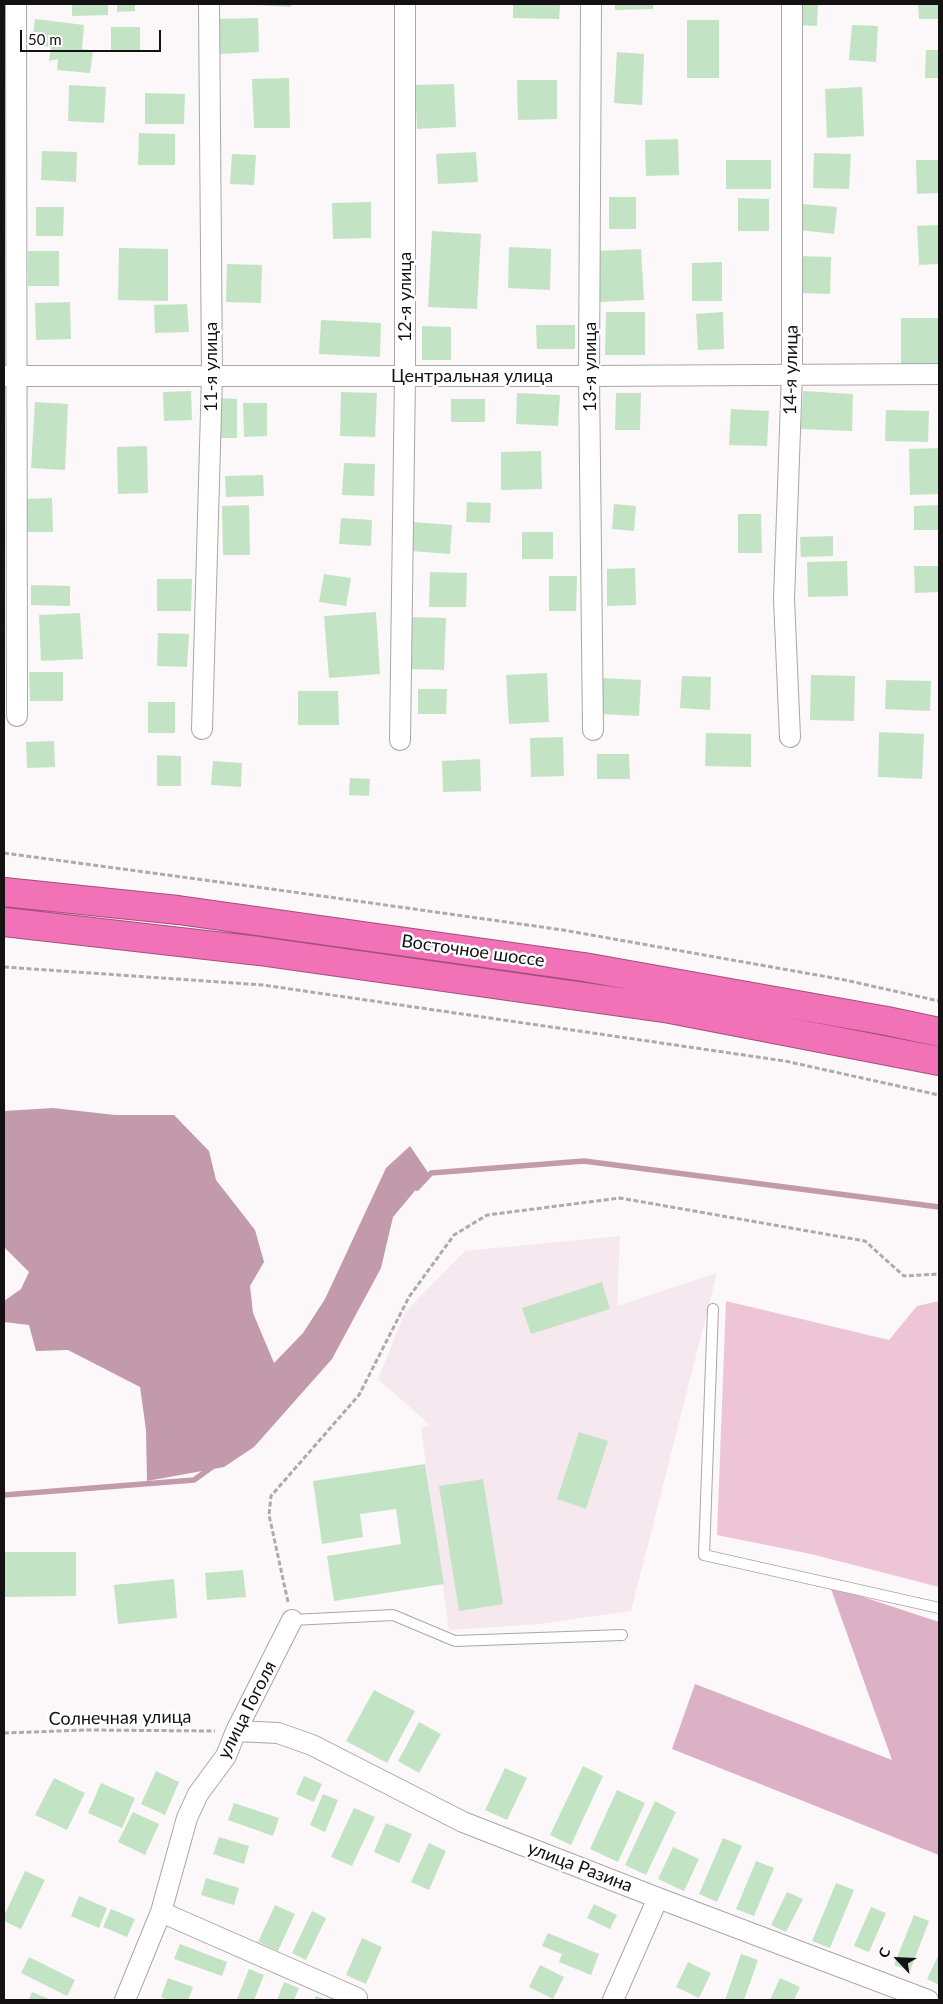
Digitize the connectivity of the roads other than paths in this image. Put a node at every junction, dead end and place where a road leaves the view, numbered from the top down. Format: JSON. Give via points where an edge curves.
{"nodes":[{"id":1,"x":16,"y":4,"type":"edge"},
{"id":2,"x":209,"y":4,"type":"edge"},
{"id":3,"x":405,"y":4,"type":"edge"},
{"id":4,"x":591,"y":4,"type":"edge"},
{"id":5,"x":792,"y":4,"type":"edge"},
{"id":6,"x":792,"y":374,"type":"junction"},
{"id":7,"x":939,"y":374,"type":"edge"},
{"id":8,"x":405,"y":375,"type":"junction"},
{"id":9,"x":10,"y":376,"type":"edge"},
{"id":10,"x":212,"y":376,"type":"junction"},
{"id":11,"x":589,"y":376,"type":"junction"},
{"id":12,"x":17,"y":716,"type":"dead end"},
{"id":13,"x":202,"y":729,"type":"dead end"},
{"id":14,"x":593,"y":730,"type":"dead end"},
{"id":15,"x":790,"y":737,"type":"dead end"},
{"id":16,"x":400,"y":740,"type":"dead end"},
{"id":17,"x":4,"y":892,"type":"edge"},
{"id":18,"x":4,"y":922,"type":"edge"},
{"id":19,"x":939,"y":1032,"type":"edge"},
{"id":20,"x":939,"y":1061,"type":"edge"},
{"id":21,"x":713,"y":1309,"type":"dead end"},
{"id":22,"x":939,"y":1608,"type":"edge"},
{"id":23,"x":292,"y":1620,"type":"joint"},
{"id":24,"x":622,"y":1635,"type":"dead end"},
{"id":25,"x":236,"y":1730,"type":"junction"},
{"id":26,"x":658,"y":1898,"type":"junction"},
{"id":27,"x":162,"y":1912,"type":"junction"},
{"id":28,"x":357,"y":1998,"type":"dead end"},
{"id":29,"x":125,"y":2000,"type":"edge"},
{"id":30,"x":613,"y":2000,"type":"edge"},
{"id":31,"x":928,"y":2000,"type":"edge"}],
"edges":[{"from":1,"to":9,"type":"street"},
{"from":2,"to":10,"type":"street","name":"11-я улица"},
{"from":3,"to":8,"type":"street","name":"12-я улица"},
{"from":4,"to":11,"type":"street","name":"13-я улица"},
{"from":5,"to":6,"type":"street","name":"14-я улица"},
{"from":6,"to":7,"type":"street","name":"Центральная улица"},
{"from":6,"to":11,"type":"street","name":"Центральная улица"},
{"from":6,"to":15,"type":"street","name":"14-я улица","via":[[784,599]]},
{"from":8,"to":10,"type":"street","name":"Центральная улица"},
{"from":8,"to":11,"type":"street","name":"Центральная улица"},
{"from":8,"to":16,"type":"street","name":"12-я улица"},
{"from":9,"to":10,"type":"street","name":"Центральная улица"},
{"from":9,"to":12,"type":"street"},
{"from":10,"to":13,"type":"street","name":"11-я улица"},
{"from":11,"to":14,"type":"street","name":"13-я улица"},
{"from":17,"to":19,"type":"highway","name":"Восточное шоссе","via":[[178,910],[584,967]]},
{"from":18,"to":20,"type":"highway","name":"Восточное шоссе","via":[[259,951],[670,1009]]},
{"from":21,"to":22,"type":"lane","via":[[704,1555]]},
{"from":23,"to":24,"type":"lane","via":[[393,1615],[454,1641]]},
{"from":23,"to":25,"type":"street","name":"улица Гоголя"},
{"from":25,"to":26,"type":"street","name":"улица Разина","via":[[278,1733],[312,1745],[463,1822]]},
{"from":25,"to":27,"type":"street","name":"улица Гоголя","via":[[226,1756],[198,1794],[187,1818]]},
{"from":26,"to":30,"type":"street"},
{"from":26,"to":31,"type":"street","name":"улица Разина"},
{"from":27,"to":28,"type":"street"},
{"from":27,"to":29,"type":"street","name":"улица Гоголя"}]}
